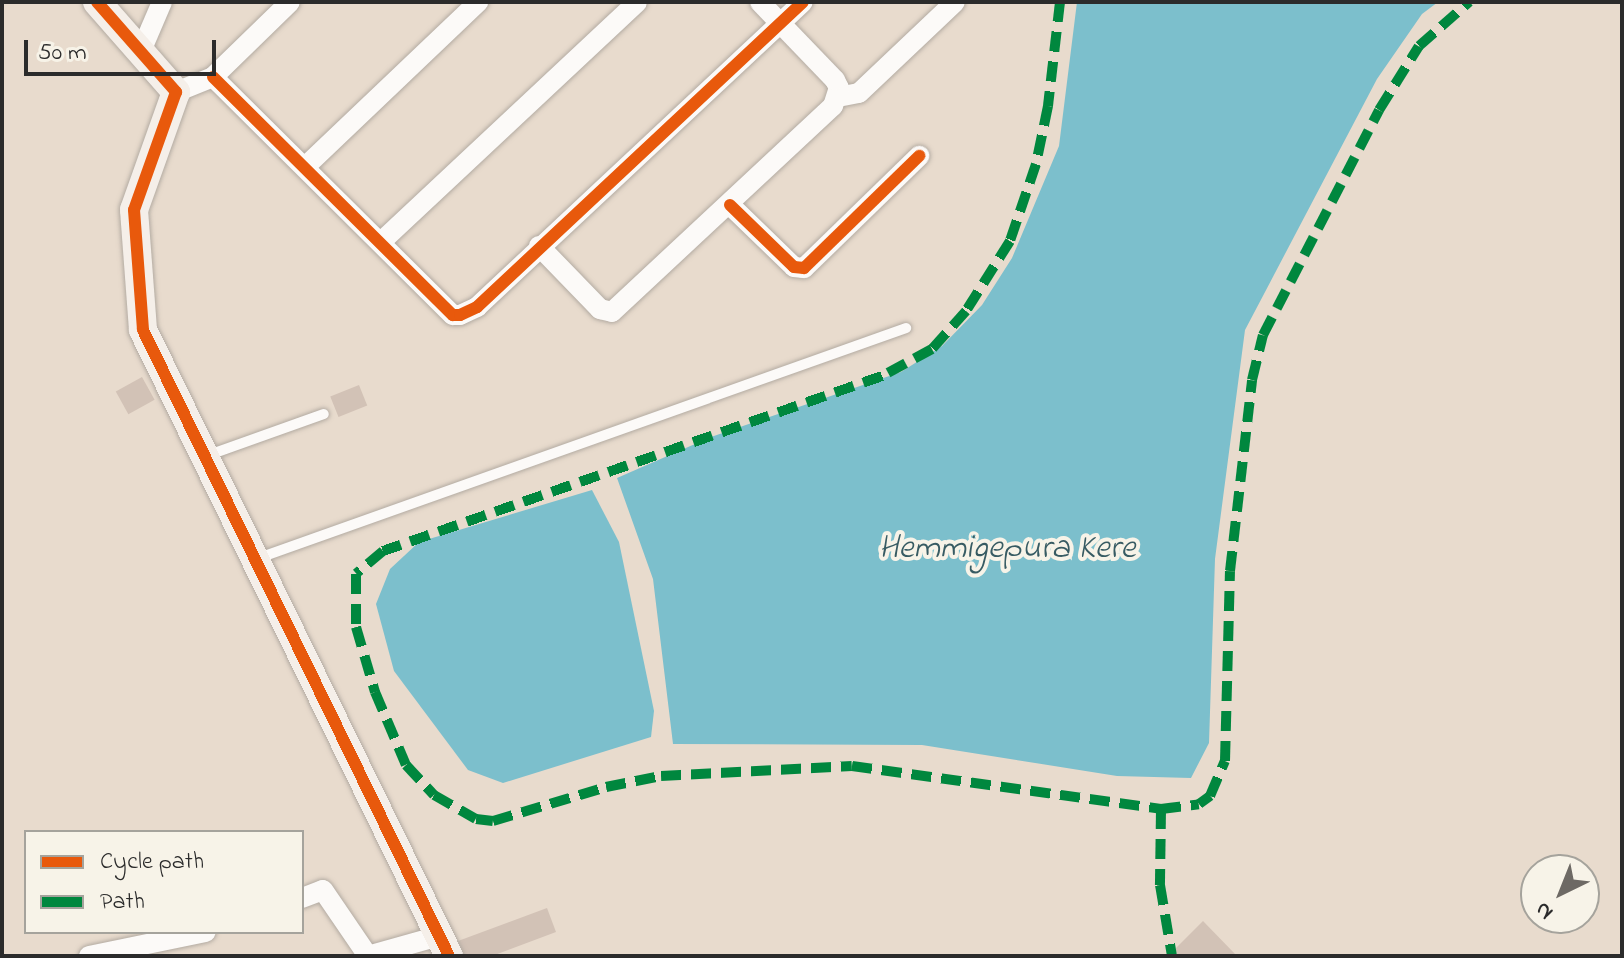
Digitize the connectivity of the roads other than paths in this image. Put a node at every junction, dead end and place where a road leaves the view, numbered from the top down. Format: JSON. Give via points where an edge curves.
{"nodes":[{"id":1,"x":97,"y":2,"type":"edge"},
{"id":2,"x":162,"y":2,"type":"edge"},
{"id":3,"x":290,"y":2,"type":"edge"},
{"id":4,"x":478,"y":2,"type":"edge"},
{"id":5,"x":637,"y":2,"type":"edge"},
{"id":6,"x":760,"y":2,"type":"edge"},
{"id":7,"x":803,"y":2,"type":"edge"},
{"id":8,"x":955,"y":2,"type":"edge"},
{"id":9,"x":780,"y":23,"type":"junction"},
{"id":10,"x":141,"y":51,"type":"junction"},
{"id":11,"x":213,"y":77,"type":"junction"},
{"id":12,"x":176,"y":92,"type":"junction"},
{"id":13,"x":838,"y":97,"type":"junction"},
{"id":14,"x":919,"y":156,"type":"dead end"},
{"id":15,"x":306,"y":166,"type":"junction"},
{"id":16,"x":730,"y":205,"type":"junction"},
{"id":17,"x":382,"y":241,"type":"junction"},
{"id":18,"x":539,"y":246,"type":"junction"},
{"id":19,"x":906,"y":328,"type":"dead end"},
{"id":20,"x":324,"y":414,"type":"dead end"},
{"id":21,"x":204,"y":457,"type":"junction"},
{"id":22,"x":255,"y":560,"type":"junction"},
{"id":23,"x":304,"y":897,"type":"edge"},
{"id":24,"x":196,"y":934,"type":"edge"},
{"id":25,"x":444,"y":946,"type":"edge"},
{"id":26,"x":89,"y":956,"type":"edge"},
{"id":27,"x":368,"y":956,"type":"edge"}],
"edges":[{"from":1,"to":10,"type":"street"},
{"from":2,"to":10,"type":"street"},
{"from":3,"to":11,"type":"street"},
{"from":4,"to":15,"type":"street"},
{"from":5,"to":17,"type":"street"},
{"from":6,"to":9,"type":"street"},
{"from":7,"to":9,"type":"street"},
{"from":8,"to":13,"type":"street","via":[[859,93]]},
{"from":9,"to":13,"type":"street","via":[[835,80]]},
{"from":9,"to":18,"type":"street"},
{"from":10,"to":12,"type":"street"},
{"from":11,"to":12,"type":"street"},
{"from":11,"to":15,"type":"street"},
{"from":12,"to":21,"type":"street","via":[[134,210],[143,330]]},
{"from":13,"to":16,"type":"street"},
{"from":14,"to":16,"type":"street","via":[[804,268],[794,267]]},
{"from":15,"to":17,"type":"street"},
{"from":16,"to":18,"type":"street","via":[[612,312],[600,309]]},
{"from":17,"to":18,"type":"street","via":[[453,315],[477,307]]},
{"from":19,"to":22,"type":"lane"},
{"from":20,"to":21,"type":"lane"},
{"from":21,"to":22,"type":"street"},
{"from":22,"to":25,"type":"street"},
{"from":23,"to":27,"type":"street","via":[[323,890]]},
{"from":24,"to":26,"type":"street"},
{"from":25,"to":27,"type":"street"}]}
